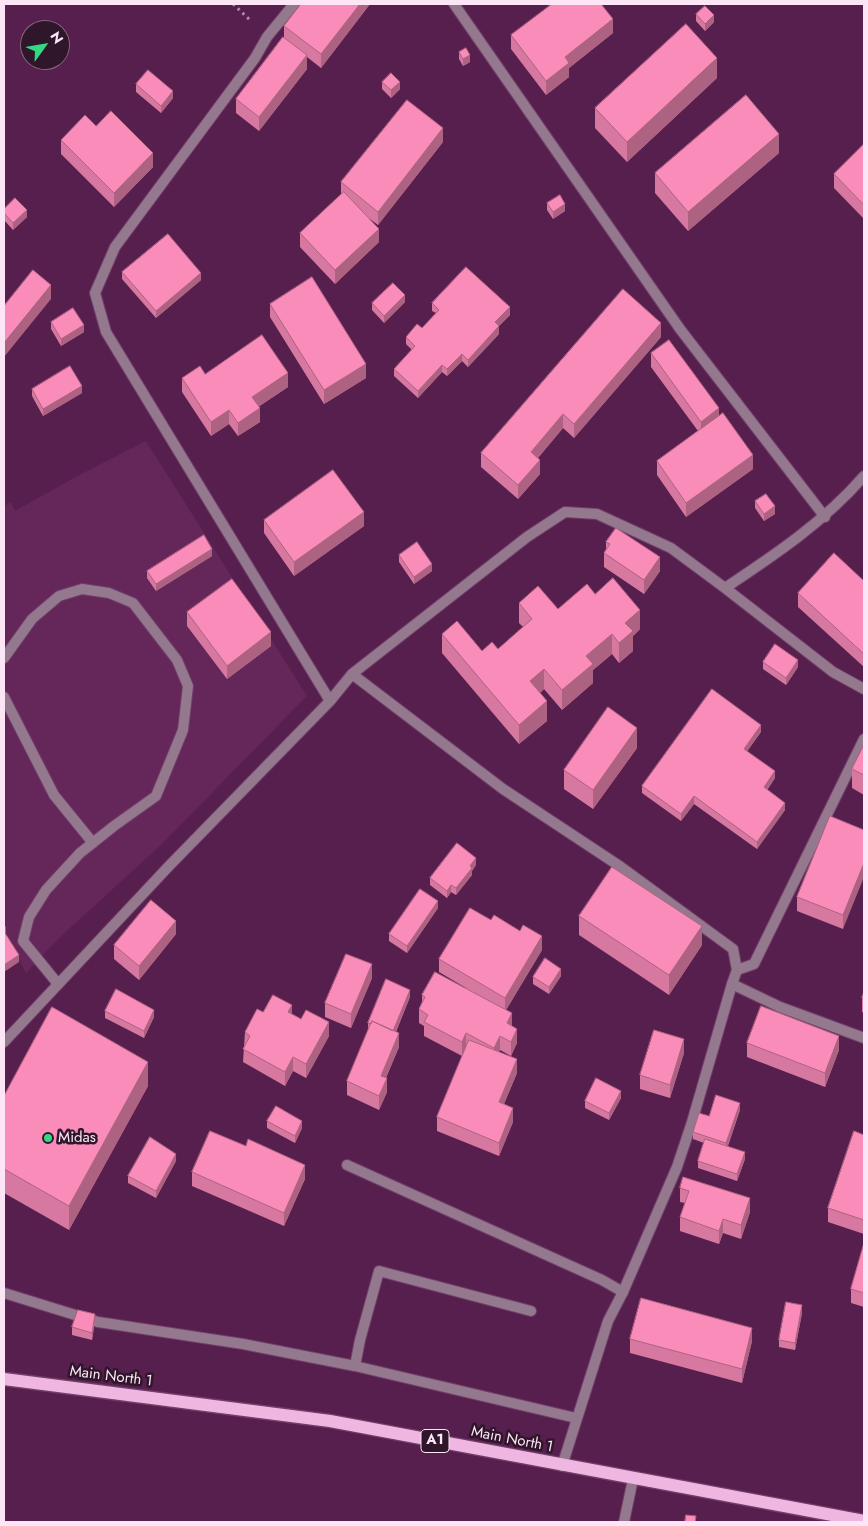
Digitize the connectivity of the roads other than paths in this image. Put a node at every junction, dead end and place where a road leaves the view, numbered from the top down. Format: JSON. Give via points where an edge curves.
{"nodes":[{"id":1,"x":294,"y":4,"type":"edge"},
{"id":2,"x":454,"y":4,"type":"edge"},
{"id":3,"x":864,"y":476,"type":"edge"},
{"id":4,"x":825,"y":517,"type":"junction"},
{"id":5,"x":725,"y":588,"type":"junction"},
{"id":6,"x":4,"y":658,"type":"edge"},
{"id":7,"x":352,"y":674,"type":"junction"},
{"id":8,"x":864,"y":689,"type":"edge"},
{"id":9,"x":4,"y":697,"type":"edge"},
{"id":10,"x":330,"y":701,"type":"junction"},
{"id":11,"x":864,"y":739,"type":"edge"},
{"id":12,"x":93,"y":843,"type":"junction"},
{"id":13,"x":737,"y":970,"type":"junction"},
{"id":14,"x":58,"y":984,"type":"junction"},
{"id":15,"x":732,"y":984,"type":"junction"},
{"id":16,"x":864,"y":1038,"type":"edge"},
{"id":17,"x":4,"y":1042,"type":"edge"},
{"id":18,"x":347,"y":1165,"type":"dead end"},
{"id":19,"x":623,"y":1292,"type":"junction"},
{"id":20,"x":4,"y":1293,"type":"edge"},
{"id":21,"x":530,"y":1311,"type":"dead end"},
{"id":22,"x":355,"y":1366,"type":"junction"},
{"id":23,"x":4,"y":1379,"type":"edge"},
{"id":24,"x":576,"y":1418,"type":"junction"},
{"id":25,"x":562,"y":1466,"type":"junction"},
{"id":26,"x":633,"y":1478,"type":"junction"},
{"id":27,"x":864,"y":1521,"type":"edge"},
{"id":28,"x":624,"y":1522,"type":"edge"}],
"edges":[{"from":1,"to":10,"type":"street","via":[[115,247],[95,293],[106,332]]},
{"from":2,"to":4,"type":"street","via":[[680,329]]},
{"from":3,"to":4,"type":"street"},
{"from":4,"to":5,"type":"street","via":[[782,551]]},
{"from":5,"to":7,"type":"street","via":[[671,548],[618,522],[597,514],[565,512],[527,537]]},
{"from":5,"to":8,"type":"street","via":[[833,672]]},
{"from":6,"to":12,"type":"street","via":[[32,619],[52,601],[82,589],[109,593],[133,603],[176,660],[188,686],[183,730],[156,796]]},
{"from":7,"to":10,"type":"street"},
{"from":7,"to":13,"type":"street","via":[[503,789],[620,867],[733,949]]},
{"from":9,"to":12,"type":"street","via":[[54,796]]},
{"from":10,"to":14,"type":"street"},
{"from":11,"to":13,"type":"street","via":[[754,964]]},
{"from":12,"to":14,"type":"street","via":[[46,890],[29,917],[23,941]]},
{"from":13,"to":15,"type":"street"},
{"from":14,"to":17,"type":"street"},
{"from":15,"to":16,"type":"street","via":[[780,1007]]},
{"from":15,"to":19,"type":"street","via":[[677,1167]]},
{"from":18,"to":19,"type":"street"},
{"from":19,"to":24,"type":"street","via":[[608,1321]]},
{"from":20,"to":22,"type":"street","via":[[98,1322],[243,1344]]},
{"from":21,"to":22,"type":"street","via":[[379,1271]]},
{"from":22,"to":24,"type":"street"},
{"from":23,"to":25,"type":"main road","name":"Main North 1","number":"A1","via":[[330,1421]]},
{"from":24,"to":25,"type":"street"},
{"from":25,"to":26,"type":"main road","name":"Main North 1","number":"A1"},
{"from":26,"to":27,"type":"main road","name":"Main North 1","number":"A1"},
{"from":26,"to":28,"type":"street"}]}
